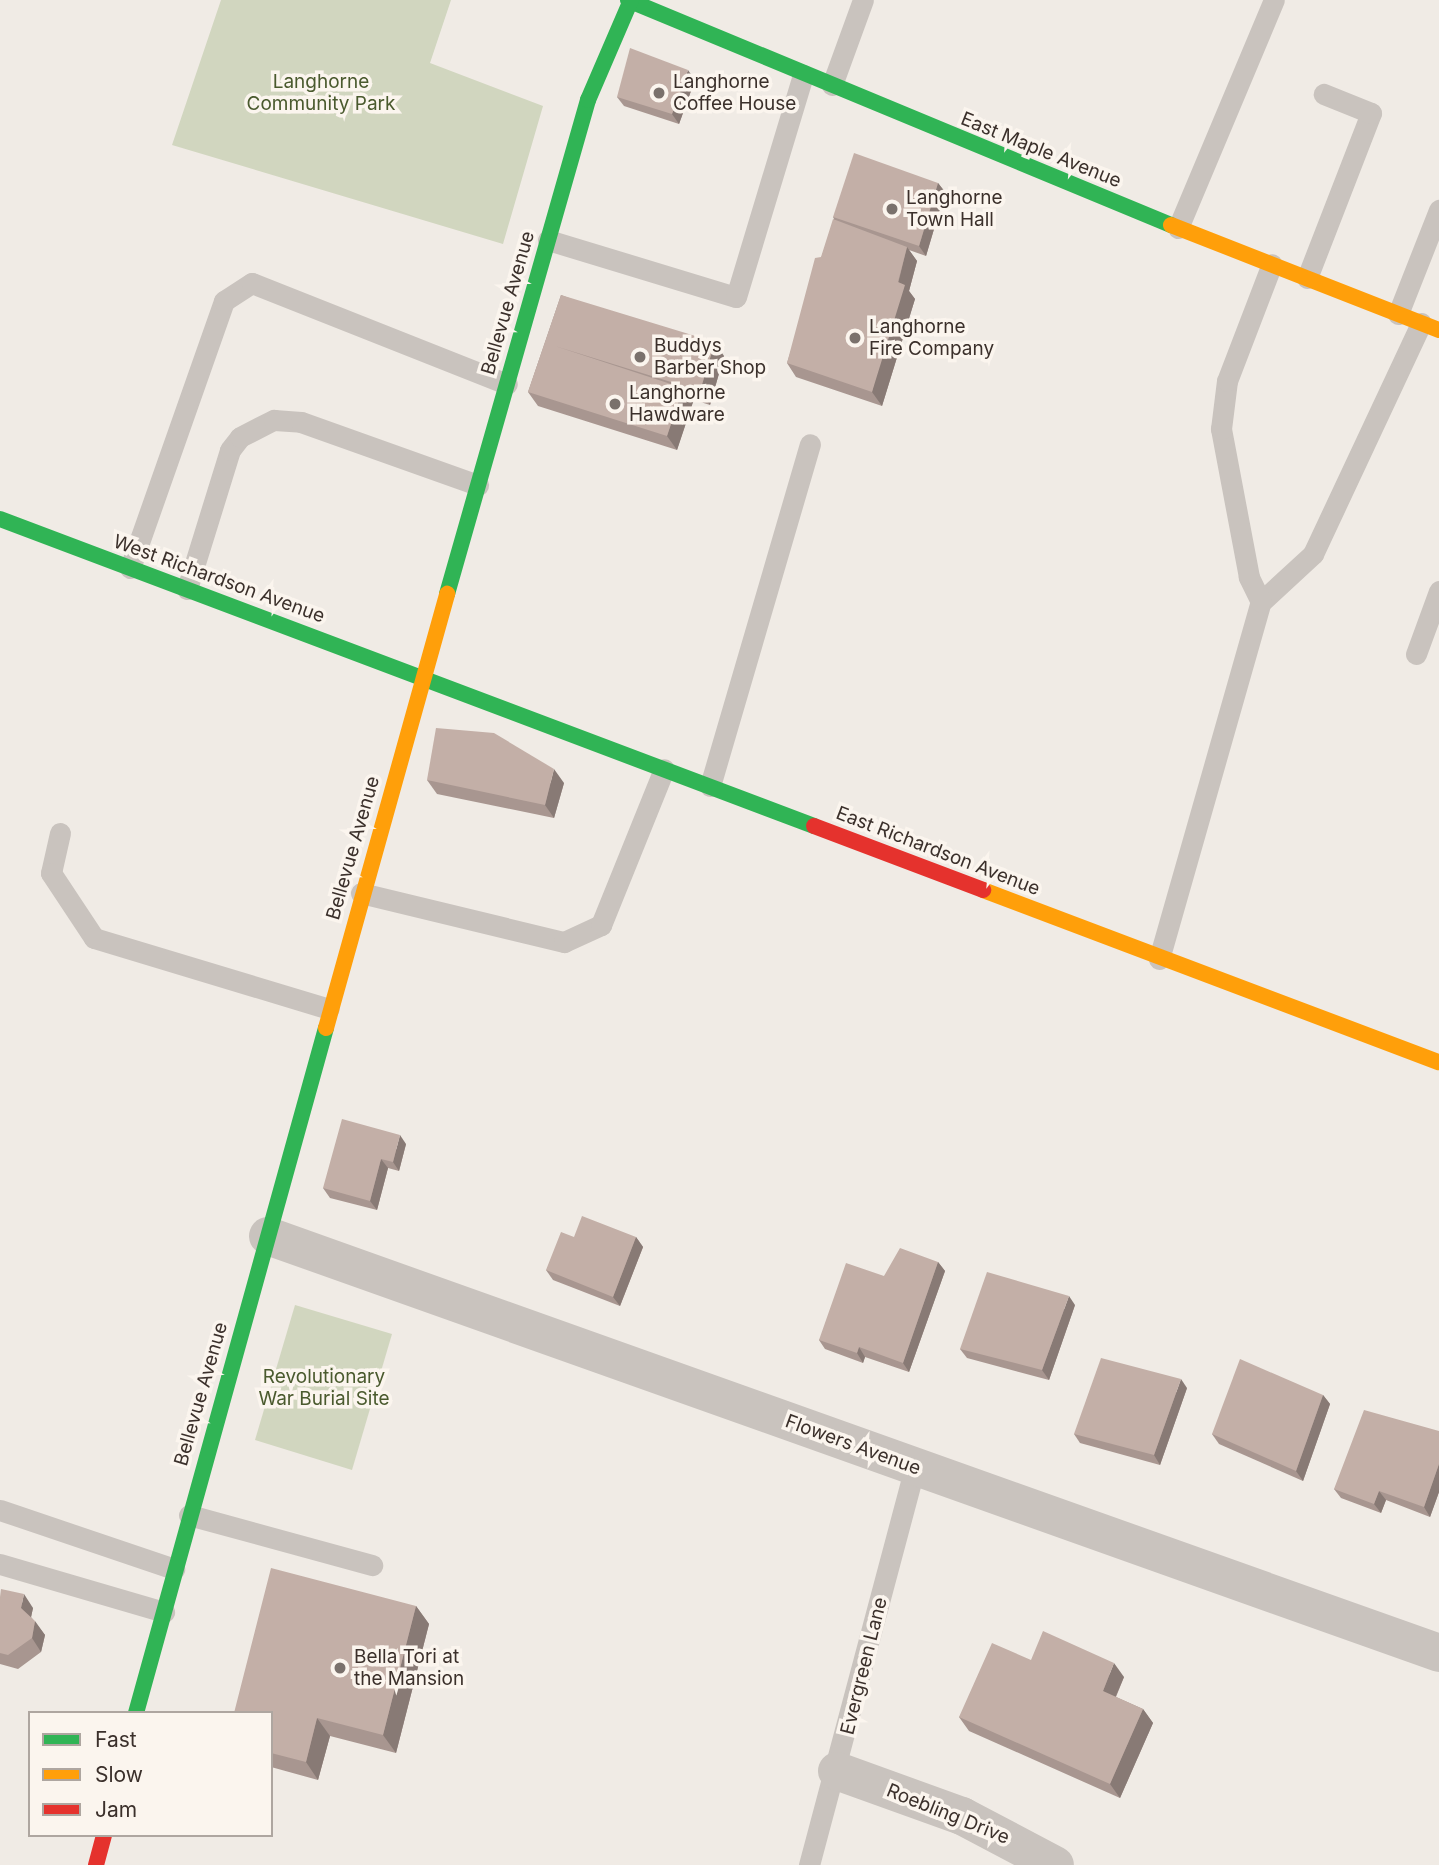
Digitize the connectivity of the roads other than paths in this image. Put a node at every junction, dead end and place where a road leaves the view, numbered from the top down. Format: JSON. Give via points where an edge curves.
{"nodes":[{"id":1,"x":630,"y":0,"type":"edge"},
{"id":2,"x":863,"y":0,"type":"edge"},
{"id":3,"x":1274,"y":0,"type":"edge"},
{"id":4,"x":803,"y":75,"type":"junction"},
{"id":5,"x":832,"y":85,"type":"junction"},
{"id":6,"x":1324,"y":94,"type":"dead end"},
{"id":7,"x":1439,"y":210,"type":"edge"},
{"id":8,"x":1178,"y":228,"type":"junction"},
{"id":9,"x":548,"y":240,"type":"junction"},
{"id":10,"x":1272,"y":264,"type":"junction"},
{"id":11,"x":1307,"y":278,"type":"junction"},
{"id":12,"x":1398,"y":314,"type":"junction"},
{"id":13,"x":1430,"y":327,"type":"edge"},
{"id":14,"x":507,"y":384,"type":"junction"},
{"id":15,"x":810,"y":444,"type":"dead end"},
{"id":16,"x":478,"y":485,"type":"junction"},
{"id":17,"x":0,"y":519,"type":"edge"},
{"id":18,"x":130,"y":568,"type":"junction"},
{"id":19,"x":187,"y":589,"type":"junction"},
{"id":20,"x":1439,"y":591,"type":"edge"},
{"id":21,"x":1261,"y":603,"type":"junction"},
{"id":22,"x":1416,"y":654,"type":"dead end"},
{"id":23,"x":423,"y":679,"type":"junction"},
{"id":24,"x":664,"y":769,"type":"junction"},
{"id":25,"x":710,"y":786,"type":"junction"},
{"id":26,"x":60,"y":833,"type":"dead end"},
{"id":27,"x":361,"y":893,"type":"junction"},
{"id":28,"x":1159,"y":959,"type":"junction"},
{"id":29,"x":329,"y":1009,"type":"junction"},
{"id":30,"x":1439,"y":1062,"type":"edge"},
{"id":31,"x":268,"y":1236,"type":"junction"},
{"id":32,"x":915,"y":1467,"type":"junction"},
{"id":33,"x":0,"y":1510,"type":"edge"},
{"id":34,"x":189,"y":1516,"type":"junction"},
{"id":35,"x":0,"y":1564,"type":"edge"},
{"id":36,"x":372,"y":1565,"type":"dead end"},
{"id":37,"x":174,"y":1569,"type":"junction"},
{"id":38,"x":164,"y":1612,"type":"junction"},
{"id":39,"x":1439,"y":1653,"type":"edge"},
{"id":40,"x":137,"y":1711,"type":"edge"},
{"id":41,"x":837,"y":1771,"type":"junction"},
{"id":42,"x":103,"y":1837,"type":"edge"},
{"id":43,"x":96,"y":1865,"type":"edge"},
{"id":44,"x":809,"y":1865,"type":"edge"},
{"id":45,"x":1055,"y":1865,"type":"edge"}],
"edges":[{"from":1,"to":4,"type":"street","name":"East Maple Avenue"},
{"from":1,"to":9,"type":"street","name":"Bellevue Avenue","via":[[588,100]]},
{"from":2,"to":5,"type":"lane"},
{"from":3,"to":8,"type":"lane"},
{"from":4,"to":5,"type":"street","name":"East Maple Avenue"},
{"from":4,"to":9,"type":"lane","via":[[736,297]]},
{"from":5,"to":8,"type":"street","name":"East Maple Avenue"},
{"from":6,"to":11,"type":"lane","via":[[1371,113]]},
{"from":7,"to":12,"type":"lane"},
{"from":8,"to":10,"type":"street","name":"East Maple Avenue"},
{"from":9,"to":14,"type":"street","name":"Bellevue Avenue"},
{"from":10,"to":11,"type":"street","name":"East Maple Avenue"},
{"from":10,"to":21,"type":"lane","via":[[1227,381],[1222,429],[1250,577]]},
{"from":11,"to":12,"type":"street","name":"East Maple Avenue"},
{"from":12,"to":13,"type":"street","name":"East Maple Avenue"},
{"from":13,"to":21,"type":"lane","via":[[1313,554]]},
{"from":14,"to":16,"type":"street","name":"Bellevue Avenue"},
{"from":14,"to":18,"type":"lane","via":[[252,283],[224,301]]},
{"from":15,"to":25,"type":"lane"},
{"from":16,"to":19,"type":"lane","via":[[301,422],[274,420],[240,437],[230,450]]},
{"from":16,"to":23,"type":"street","name":"Bellevue Avenue"},
{"from":17,"to":18,"type":"street","name":"West Richardson Avenue"},
{"from":18,"to":19,"type":"street","name":"West Richardson Avenue"},
{"from":19,"to":23,"type":"street","name":"West Richardson Avenue"},
{"from":20,"to":22,"type":"lane"},
{"from":21,"to":28,"type":"lane"},
{"from":23,"to":24,"type":"street","name":"East Richardson Avenue"},
{"from":23,"to":27,"type":"street","name":"Bellevue Avenue"},
{"from":24,"to":25,"type":"street","name":"East Richardson Avenue"},
{"from":24,"to":27,"type":"lane","via":[[601,925],[564,942]]},
{"from":25,"to":28,"type":"street","name":"East Richardson Avenue"},
{"from":26,"to":29,"type":"lane","via":[[51,873],[94,938]]},
{"from":27,"to":29,"type":"street","name":"Bellevue Avenue"},
{"from":28,"to":30,"type":"street","name":"East Richardson Avenue"},
{"from":29,"to":31,"type":"street","name":"Bellevue Avenue"},
{"from":31,"to":32,"type":"street","name":"Flowers Avenue"},
{"from":31,"to":34,"type":"street","name":"Bellevue Avenue"},
{"from":32,"to":39,"type":"street","name":"Flowers Avenue"},
{"from":32,"to":41,"type":"lane","name":"Evergreen Lane"},
{"from":33,"to":37,"type":"lane"},
{"from":34,"to":36,"type":"lane"},
{"from":34,"to":37,"type":"street","name":"Bellevue Avenue"},
{"from":35,"to":38,"type":"lane"},
{"from":37,"to":38,"type":"street","name":"Bellevue Avenue"},
{"from":38,"to":40,"type":"street","name":"Bellevue Avenue"},
{"from":41,"to":44,"type":"lane","name":"Evergreen Lane"},
{"from":41,"to":45,"type":"street","name":"Roebling Drive","via":[[962,1816]]},
{"from":42,"to":43,"type":"street"}]}
